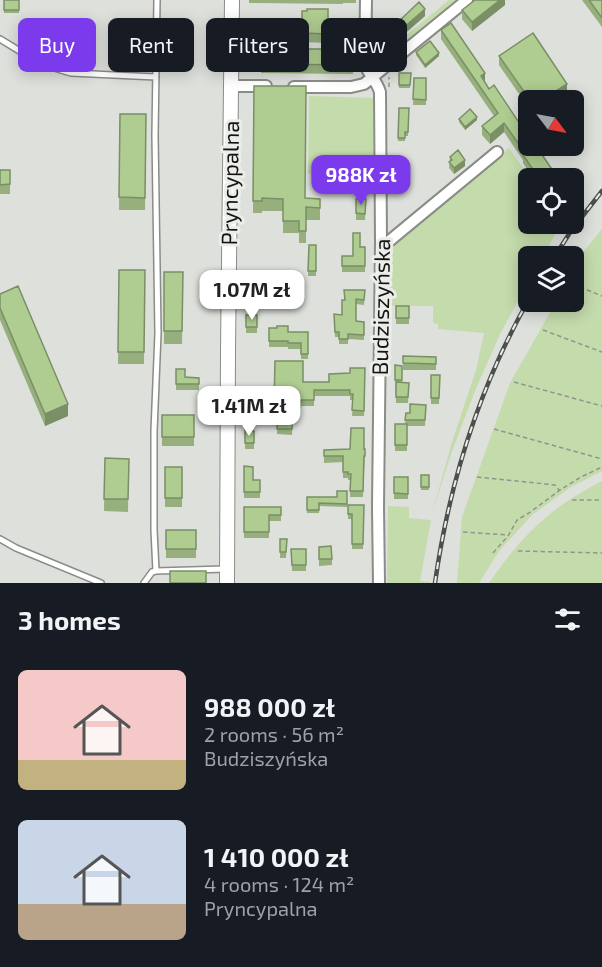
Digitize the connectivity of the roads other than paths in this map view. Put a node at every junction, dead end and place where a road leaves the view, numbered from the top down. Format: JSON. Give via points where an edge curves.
{"nodes":[{"id":1,"x":157,"y":0,"type":"edge"},
{"id":2,"x":232,"y":0,"type":"edge"},
{"id":3,"x":366,"y":0,"type":"edge"},
{"id":4,"x":467,"y":0,"type":"edge"},
{"id":5,"x":0,"y":39,"type":"edge"},
{"id":6,"x":156,"y":77,"type":"junction"},
{"id":7,"x":368,"y":81,"type":"junction"},
{"id":8,"x":230,"y":86,"type":"junction"},
{"id":9,"x":497,"y":152,"type":"dead end"},
{"id":10,"x":381,"y":242,"type":"junction"},
{"id":11,"x":0,"y":539,"type":"edge"},
{"id":12,"x":156,"y":570,"type":"junction"},
{"id":13,"x":227,"y":576,"type":"edge"},
{"id":14,"x":101,"y":583,"type":"edge"},
{"id":15,"x":144,"y":583,"type":"edge"},
{"id":16,"x":379,"y":583,"type":"edge"}],
"edges":[{"from":1,"to":6,"type":"lane"},
{"from":2,"to":8,"type":"street","name":"Pryncypalna"},
{"from":3,"to":7,"type":"street","name":"Budziszyńska"},
{"from":4,"to":7,"type":"street"},
{"from":5,"to":6,"type":"lane","via":[[41,64],[71,72]]},
{"from":6,"to":12,"type":"lane"},
{"from":7,"to":8,"type":"street","via":[[351,87]]},
{"from":7,"to":10,"type":"street","name":"Budziszyńska","via":[[378,84],[380,92]]},
{"from":8,"to":13,"type":"street","name":"Pryncypalna"},
{"from":9,"to":10,"type":"street","via":[[388,242]]},
{"from":10,"to":16,"type":"street","name":"Budziszyńska"},
{"from":11,"to":14,"type":"lane"},
{"from":12,"to":13,"type":"lane"},
{"from":12,"to":15,"type":"lane"}]}
